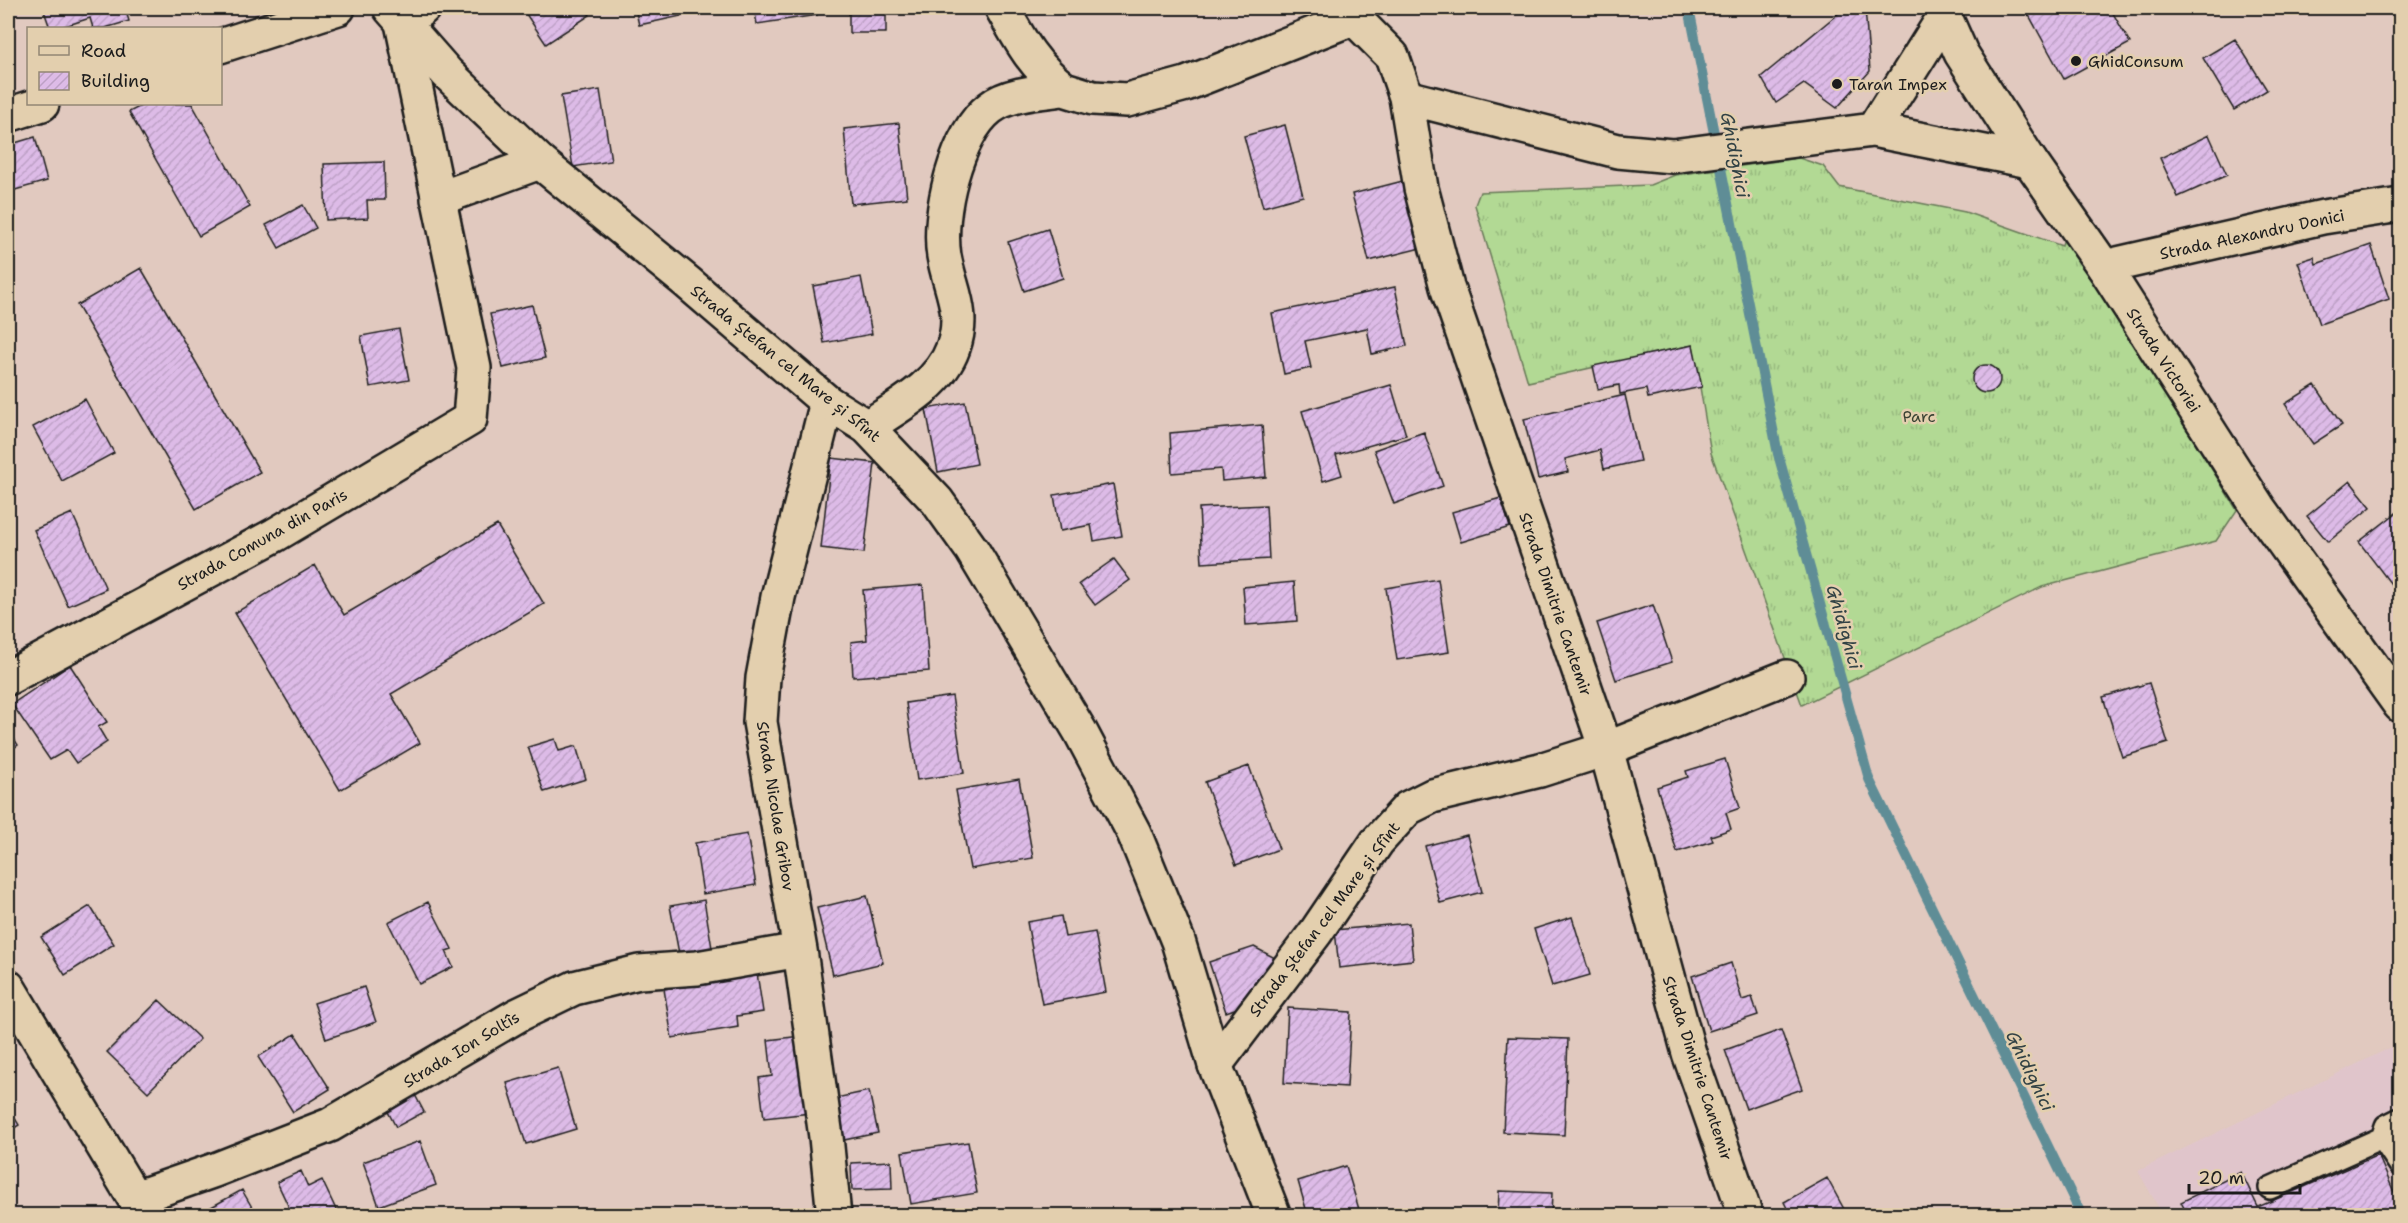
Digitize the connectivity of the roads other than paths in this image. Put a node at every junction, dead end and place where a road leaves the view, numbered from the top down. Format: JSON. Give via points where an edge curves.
{"nodes":[{"id":1,"x":338,"y":8,"type":"edge"},
{"id":2,"x":1002,"y":8,"type":"edge"},
{"id":3,"x":1942,"y":12,"type":"edge"},
{"id":4,"x":405,"y":13,"type":"edge"},
{"id":5,"x":1348,"y":13,"type":"edge"},
{"id":6,"x":222,"y":45,"type":"edge"},
{"id":7,"x":1064,"y":88,"type":"junction"},
{"id":8,"x":1406,"y":97,"type":"junction"},
{"id":9,"x":39,"y":105,"type":"edge"},
{"id":10,"x":8,"y":115,"type":"edge"},
{"id":11,"x":1873,"y":130,"type":"junction"},
{"id":12,"x":2030,"y":161,"type":"junction"},
{"id":13,"x":540,"y":162,"type":"junction"},
{"id":14,"x":438,"y":199,"type":"junction"},
{"id":15,"x":2400,"y":205,"type":"edge"},
{"id":16,"x":2104,"y":267,"type":"junction"},
{"id":17,"x":474,"y":368,"type":"joint"},
{"id":18,"x":827,"y":402,"type":"junction"},
{"id":19,"x":867,"y":427,"type":"junction"},
{"id":20,"x":1787,"y":677,"type":"dead end"},
{"id":21,"x":8,"y":678,"type":"edge"},
{"id":22,"x":2400,"y":705,"type":"edge"},
{"id":23,"x":1606,"y":749,"type":"junction"},
{"id":24,"x":800,"y":950,"type":"junction"},
{"id":25,"x":8,"y":987,"type":"edge"},
{"id":26,"x":1215,"y":1065,"type":"junction"},
{"id":27,"x":2400,"y":1119,"type":"edge"},
{"id":28,"x":2382,"y":1138,"type":"junction"},
{"id":29,"x":2400,"y":1165,"type":"edge"},
{"id":30,"x":2270,"y":1188,"type":"dead end"},
{"id":31,"x":140,"y":1207,"type":"edge"},
{"id":32,"x":834,"y":1215,"type":"edge"},
{"id":33,"x":1274,"y":1215,"type":"edge"},
{"id":34,"x":1746,"y":1215,"type":"edge"}],
"edges":[{"from":1,"to":6,"type":"street"},
{"from":2,"to":7,"type":"street","via":[[1026,53],[1043,73]]},
{"from":3,"to":11,"type":"street"},
{"from":3,"to":12,"type":"street","name":"Strada Victoriei","via":[[1961,53]]},
{"from":4,"to":13,"type":"street","name":"Strada Ștefan cel Mare și Sfînt","via":[[447,73]]},
{"from":4,"to":14,"type":"street","name":"Strada Ștefan cel Mare și Sfînt"},
{"from":5,"to":7,"type":"street","via":[[1185,84],[1126,100],[1093,98]]},
{"from":5,"to":8,"type":"street","name":"Strada Dimitrie Cantemir","via":[[1392,56]]},
{"from":7,"to":19,"type":"street","via":[[1021,96],[991,107],[971,127],[947,199],[943,228],[944,253],[959,305],[953,350],[918,393]]},
{"from":8,"to":11,"type":"street","via":[[1618,151],[1672,156]]},
{"from":8,"to":23,"type":"street","name":"Strada Dimitrie Cantemir","via":[[1421,188],[1448,288]]},
{"from":9,"to":10,"type":"street"},
{"from":11,"to":12,"type":"street"},
{"from":12,"to":16,"type":"street","name":"Strada Victoriei"},
{"from":13,"to":14,"type":"street"},
{"from":13,"to":18,"type":"street","name":"Strada Ștefan cel Mare și Sfînt"},
{"from":14,"to":17,"type":"street","name":"Strada Ștefan cel Mare și Sfînt"},
{"from":15,"to":16,"type":"street","name":"Strada Alexandru Donici","via":[[2323,217]]},
{"from":16,"to":22,"type":"street","name":"Strada Victoriei","via":[[2258,507]]},
{"from":17,"to":21,"type":"street","name":"Strada Comuna din Paris","via":[[470,419],[276,535]]},
{"from":18,"to":19,"type":"street","name":"Strada Ștefan cel Mare și Sfînt"},
{"from":18,"to":24,"type":"street","name":"Strada Nicolae Gribov","via":[[778,597],[763,678],[760,722]]},
{"from":19,"to":26,"type":"street","name":"Strada Ștefan cel Mare și Sfînt","via":[[937,501],[972,550],[1080,731],[1134,833],[1178,941]]},
{"from":20,"to":23,"type":"street","name":"Strada Ștefan cel Mare și Sfînt"},
{"from":23,"to":26,"type":"street","name":"Strada Ștefan cel Mare și Sfînt","via":[[1540,770],[1432,796],[1408,808],[1377,842],[1316,932]]},
{"from":23,"to":34,"type":"street","name":"Strada Dimitrie Cantemir","via":[[1689,1053]]},
{"from":24,"to":31,"type":"street","name":"Strada Ion Soltîs","via":[[697,968],[639,972],[574,988],[518,1015],[330,1125],[215,1170]]},
{"from":24,"to":32,"type":"street","name":"Strada Nicolae Gribov"},
{"from":25,"to":31,"type":"street"},
{"from":26,"to":33,"type":"street","name":"Strada Ștefan cel Mare și Sfînt"},
{"from":27,"to":28,"type":"lane","via":[[2386,1126]]},
{"from":28,"to":29,"type":"lane"},
{"from":28,"to":30,"type":"lane"}]}
